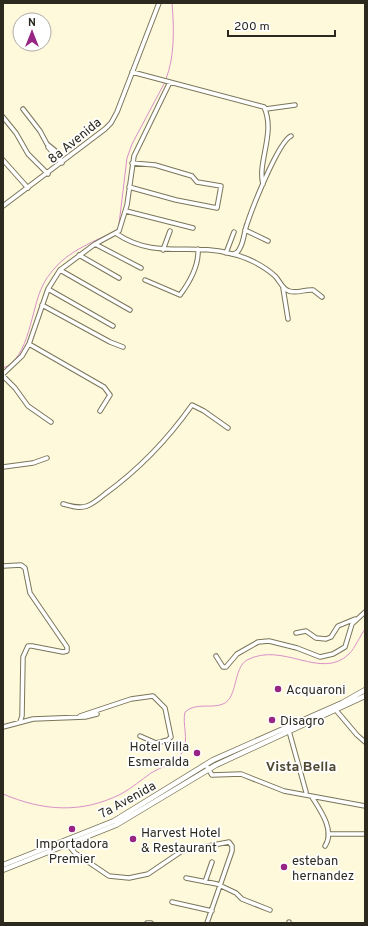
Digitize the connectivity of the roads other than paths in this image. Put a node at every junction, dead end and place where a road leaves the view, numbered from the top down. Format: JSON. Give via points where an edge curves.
{"nodes":[{"id":1,"x":159,"y":3,"type":"edge"},
{"id":2,"x":132,"y":72,"type":"junction"},
{"id":3,"x":169,"y":82,"type":"junction"},
{"id":4,"x":295,"y":105,"type":"dead end"},
{"id":5,"x":264,"y":106,"type":"junction"},
{"id":6,"x":23,"y":109,"type":"dead end"},
{"id":7,"x":3,"y":117,"type":"edge"},
{"id":8,"x":291,"y":136,"type":"dead end"},
{"id":9,"x":3,"y":160,"type":"edge"},
{"id":10,"x":62,"y":163,"type":"junction"},
{"id":11,"x":132,"y":163,"type":"junction"},
{"id":12,"x":48,"y":174,"type":"junction"},
{"id":13,"x":263,"y":184,"type":"junction"},
{"id":14,"x":129,"y":187,"type":"junction"},
{"id":15,"x":28,"y":188,"type":"junction"},
{"id":16,"x":3,"y":206,"type":"edge"},
{"id":17,"x":126,"y":211,"type":"junction"},
{"id":18,"x":193,"y":228,"type":"dead end"},
{"id":19,"x":170,"y":230,"type":"dead end"},
{"id":20,"x":245,"y":230,"type":"junction"},
{"id":21,"x":234,"y":232,"type":"dead end"},
{"id":22,"x":117,"y":234,"type":"junction"},
{"id":23,"x":268,"y":241,"type":"dead end"},
{"id":24,"x":95,"y":244,"type":"junction"},
{"id":25,"x":198,"y":248,"type":"junction"},
{"id":26,"x":163,"y":250,"type":"junction"},
{"id":27,"x":226,"y":253,"type":"junction"},
{"id":28,"x":232,"y":254,"type":"junction"},
{"id":29,"x":79,"y":255,"type":"junction"},
{"id":30,"x":141,"y":268,"type":"dead end"},
{"id":31,"x":60,"y":270,"type":"junction"},
{"id":32,"x":119,"y":278,"type":"dead end"},
{"id":33,"x":145,"y":280,"type":"dead end"},
{"id":34,"x":282,"y":285,"type":"junction"},
{"id":35,"x":48,"y":289,"type":"junction"},
{"id":36,"x":322,"y":297,"type":"dead end"},
{"id":37,"x":42,"y":304,"type":"junction"},
{"id":38,"x":130,"y":310,"type":"dead end"},
{"id":39,"x":288,"y":319,"type":"dead end"},
{"id":40,"x":113,"y":326,"type":"dead end"},
{"id":41,"x":29,"y":344,"type":"junction"},
{"id":42,"x":123,"y":347,"type":"dead end"},
{"id":43,"x":3,"y":375,"type":"edge"},
{"id":44,"x":100,"y":411,"type":"dead end"},
{"id":45,"x":51,"y":422,"type":"dead end"},
{"id":46,"x":228,"y":428,"type":"dead end"},
{"id":47,"x":47,"y":458,"type":"dead end"},
{"id":48,"x":3,"y":466,"type":"edge"},
{"id":49,"x":63,"y":504,"type":"dead end"},
{"id":50,"x":3,"y":566,"type":"edge"},
{"id":51,"x":365,"y":612,"type":"edge"},
{"id":52,"x":355,"y":619,"type":"junction"},
{"id":53,"x":296,"y":633,"type":"dead end"},
{"id":54,"x":216,"y":656,"type":"dead end"},
{"id":55,"x":365,"y":690,"type":"edge"},
{"id":56,"x":365,"y":696,"type":"edge"},
{"id":57,"x":334,"y":709,"type":"junction"},
{"id":58,"x":97,"y":714,"type":"dead end"},
{"id":59,"x":80,"y":716,"type":"junction"},
{"id":60,"x":20,"y":722,"type":"junction"},
{"id":61,"x":3,"y":727,"type":"edge"},
{"id":62,"x":289,"y":731,"type":"junction"},
{"id":63,"x":140,"y":736,"type":"dead end"},
{"id":64,"x":365,"y":742,"type":"edge"},
{"id":65,"x":207,"y":767,"type":"junction"},
{"id":66,"x":306,"y":792,"type":"dead end"},
{"id":67,"x":312,"y":797,"type":"junction"},
{"id":68,"x":365,"y":806,"type":"edge"},
{"id":69,"x":328,"y":834,"type":"junction"},
{"id":70,"x":365,"y":834,"type":"edge"},
{"id":71,"x":68,"y":845,"type":"junction"},
{"id":72,"x":325,"y":846,"type":"dead end"},
{"id":73,"x":212,"y":862,"type":"dead end"},
{"id":74,"x":3,"y":865,"type":"edge"},
{"id":75,"x":3,"y":870,"type":"edge"},
{"id":76,"x":186,"y":878,"type":"dead end"},
{"id":77,"x":205,"y":882,"type":"junction"},
{"id":78,"x":220,"y":887,"type":"junction"},
{"id":79,"x":172,"y":902,"type":"dead end"},
{"id":80,"x":270,"y":910,"type":"dead end"},
{"id":81,"x":212,"y":911,"type":"junction"},
{"id":82,"x":147,"y":923,"type":"edge"},
{"id":83,"x":151,"y":923,"type":"edge"},
{"id":84,"x":207,"y":923,"type":"edge"}],
"edges":[{"from":1,"to":2,"type":"street","name":"8a Avenida"},
{"from":2,"to":3,"type":"street"},
{"from":2,"to":10,"type":"street","name":"8a Avenida","via":[[111,123]]},
{"from":3,"to":5,"type":"street"},
{"from":3,"to":11,"type":"street","via":[[135,150]]},
{"from":4,"to":5,"type":"street","via":[[267,109]]},
{"from":5,"to":13,"type":"street","via":[[268,133]]},
{"from":6,"to":10,"type":"street"},
{"from":7,"to":12,"type":"street","via":[[28,154]]},
{"from":8,"to":13,"type":"street","via":[[284,142]]},
{"from":9,"to":15,"type":"street"},
{"from":10,"to":12,"type":"street","name":"8a Avenida"},
{"from":11,"to":14,"type":"street"},
{"from":11,"to":14,"type":"street","via":[[154,165],[192,176],[197,182],[221,186],[220,194],[217,208]]},
{"from":12,"to":15,"type":"street","name":"8a Avenida"},
{"from":13,"to":20,"type":"street"},
{"from":14,"to":17,"type":"street"},
{"from":15,"to":16,"type":"street","name":"8a Avenida"},
{"from":17,"to":18,"type":"street"},
{"from":17,"to":22,"type":"street"},
{"from":19,"to":26,"type":"street"},
{"from":20,"to":23,"type":"street"},
{"from":20,"to":28,"type":"street","via":[[240,249]]},
{"from":21,"to":27,"type":"street"},
{"from":22,"to":24,"type":"street"},
{"from":22,"to":26,"type":"street","via":[[138,244]]},
{"from":24,"to":29,"type":"street"},
{"from":24,"to":30,"type":"street"},
{"from":25,"to":26,"type":"street"},
{"from":25,"to":27,"type":"street"},
{"from":25,"to":33,"type":"street","via":[[194,270],[180,295]]},
{"from":27,"to":28,"type":"street"},
{"from":28,"to":34,"type":"street","via":[[265,269]]},
{"from":29,"to":31,"type":"street"},
{"from":29,"to":32,"type":"street"},
{"from":31,"to":35,"type":"street"},
{"from":31,"to":38,"type":"street"},
{"from":34,"to":36,"type":"street","via":[[285,290],[291,292],[313,290]]},
{"from":34,"to":39,"type":"street"},
{"from":35,"to":37,"type":"street"},
{"from":35,"to":40,"type":"street"},
{"from":37,"to":41,"type":"street"},
{"from":37,"to":42,"type":"street"},
{"from":41,"to":43,"type":"street","via":[[22,356]]},
{"from":41,"to":44,"type":"street","via":[[104,387],[110,395]]},
{"from":43,"to":45,"type":"street","via":[[28,406]]},
{"from":46,"to":49,"type":"street","via":[[192,405],[172,433],[108,492],[87,506]]},
{"from":47,"to":48,"type":"street","via":[[33,463]]},
{"from":50,"to":60,"type":"street","via":[[21,565],[25,568],[30,593],[67,648],[63,652],[28,646],[25,650]]},
{"from":51,"to":52,"type":"street"},
{"from":52,"to":53,"type":"street","via":[[338,626],[331,637],[326,639],[316,638],[306,631]]},
{"from":52,"to":54,"type":"street","via":[[343,650],[322,657],[269,640],[251,645],[237,654],[226,667],[223,667]]},
{"from":55,"to":57,"type":"main road","name":"7a Avenida"},
{"from":56,"to":57,"type":"main road","name":"7a Avenida"},
{"from":57,"to":62,"type":"main road","name":"7a Avenida"},
{"from":57,"to":64,"type":"street"},
{"from":57,"to":65,"type":"main road","name":"7a Avenida"},
{"from":58,"to":59,"type":"street"},
{"from":59,"to":60,"type":"street"},
{"from":59,"to":63,"type":"street","via":[[131,699],[153,696],[165,708],[171,737],[156,743]]},
{"from":60,"to":61,"type":"street"},
{"from":62,"to":65,"type":"main road","name":"7a Avenida"},
{"from":62,"to":66,"type":"street"},
{"from":65,"to":67,"type":"street","via":[[212,775],[241,774],[284,791]]},
{"from":65,"to":71,"type":"main road","name":"7a Avenida","via":[[123,821]]},
{"from":65,"to":74,"type":"main road","name":"7a Avenida","via":[[118,819]]},
{"from":67,"to":68,"type":"street"},
{"from":67,"to":69,"type":"street","via":[[325,820]]},
{"from":69,"to":70,"type":"street"},
{"from":69,"to":72,"type":"street"},
{"from":71,"to":75,"type":"main road","name":"7a Avenida"},
{"from":71,"to":78,"type":"street","via":[[102,872],[118,878],[129,878],[148,874],[182,851],[229,842],[232,851]]},
{"from":73,"to":77,"type":"street"},
{"from":76,"to":77,"type":"street"},
{"from":77,"to":78,"type":"street"},
{"from":78,"to":80,"type":"street"},
{"from":78,"to":81,"type":"street"},
{"from":79,"to":81,"type":"street"},
{"from":81,"to":84,"type":"street"},
{"from":82,"to":83,"type":"street"}]}
